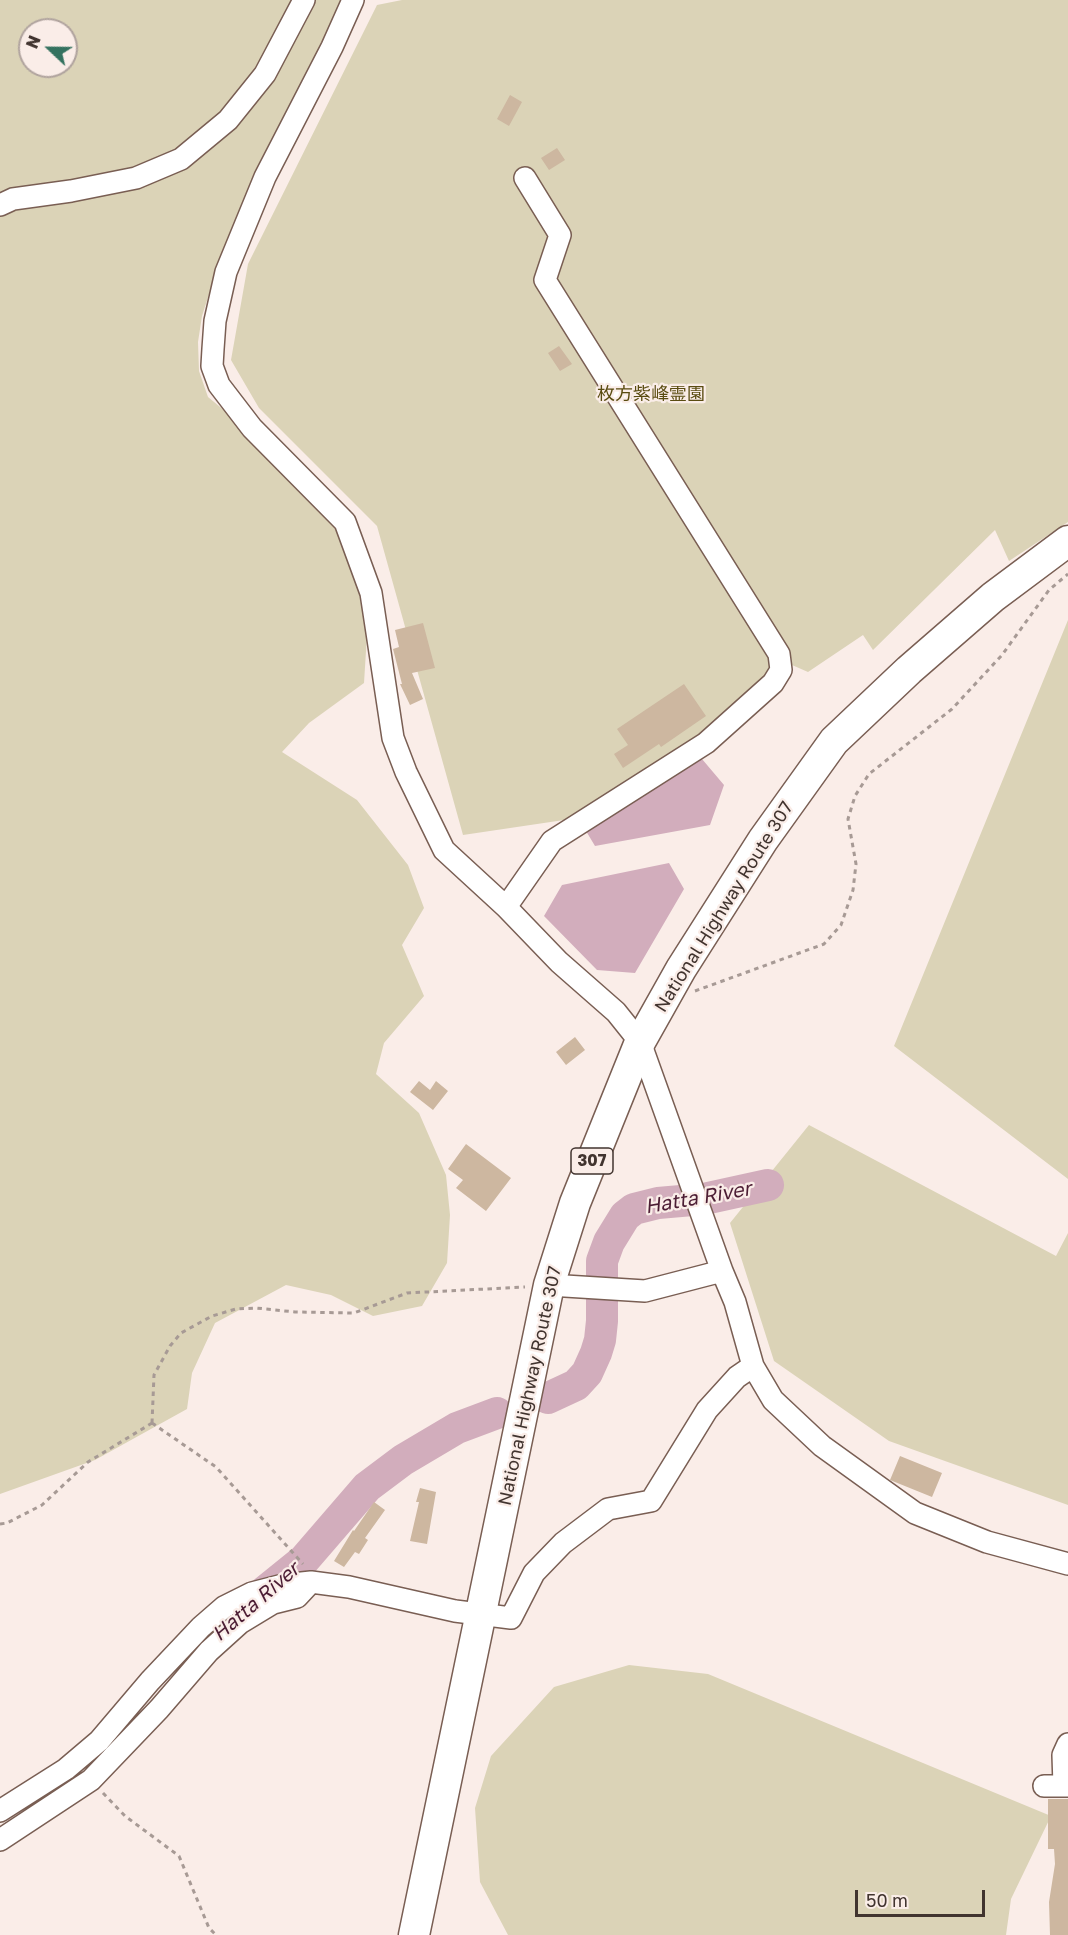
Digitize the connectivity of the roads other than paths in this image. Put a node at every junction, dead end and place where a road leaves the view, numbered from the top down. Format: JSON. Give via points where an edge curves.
{"nodes":[{"id":1,"x":304,"y":0,"type":"edge"},
{"id":2,"x":353,"y":0,"type":"edge"},
{"id":3,"x":525,"y":178,"type":"dead end"},
{"id":4,"x":0,"y":205,"type":"edge"},
{"id":5,"x":1068,"y":542,"type":"edge"},
{"id":6,"x":506,"y":907,"type":"junction"},
{"id":7,"x":640,"y":1042,"type":"junction"},
{"id":8,"x":722,"y":1271,"type":"junction"},
{"id":9,"x":549,"y":1285,"type":"junction"},
{"id":10,"x":753,"y":1366,"type":"junction"},
{"id":11,"x":1068,"y":1564,"type":"edge"},
{"id":12,"x":311,"y":1582,"type":"junction"},
{"id":13,"x":482,"y":1614,"type":"junction"},
{"id":14,"x":1068,"y":1744,"type":"edge"},
{"id":15,"x":1059,"y":1786,"type":"edge"},
{"id":16,"x":0,"y":1811,"type":"edge"},
{"id":17,"x":0,"y":1840,"type":"edge"},
{"id":18,"x":414,"y":1935,"type":"edge"}],
"edges":[{"from":1,"to":4,"type":"street","via":[[265,74],[228,120],[180,159],[136,178]]},
{"from":2,"to":6,"type":"street","via":[[265,177],[226,272],[215,321],[212,366],[219,385],[252,428],[345,522],[371,593],[393,738],[406,772],[444,850]]},
{"from":3,"to":6,"type":"street","via":[[560,235],[545,280],[779,654],[781,670],[773,683],[706,743],[552,841]]},
{"from":5,"to":7,"type":"highway","name":"National Highway Route 307","number":"307","via":[[993,597],[909,669],[834,741],[763,840]]},
{"from":6,"to":7,"type":"street","via":[[559,962],[616,1012]]},
{"from":7,"to":8,"type":"street"},
{"from":7,"to":9,"type":"highway","name":"National Highway Route 307","number":"307","via":[[575,1203]]},
{"from":8,"to":9,"type":"street","via":[[645,1291]]},
{"from":8,"to":10,"type":"street"},
{"from":9,"to":13,"type":"highway","name":"National Highway Route 307","number":"307"},
{"from":10,"to":11,"type":"street","via":[[773,1400],[822,1446],[915,1514],[987,1542]]},
{"from":10,"to":13,"type":"street","via":[[737,1377],[707,1410],[651,1501],[608,1509],[563,1543],[534,1574],[511,1618]]},
{"from":12,"to":13,"type":"street"},
{"from":12,"to":16,"type":"street","via":[[252,1593],[224,1607],[150,1681],[99,1741],[66,1769]]},
{"from":12,"to":17,"type":"street","via":[[297,1597],[273,1603],[240,1623],[209,1651],[91,1780]]},
{"from":13,"to":18,"type":"highway","name":"National Highway Route 307","number":"307"},
{"from":14,"to":15,"type":"street"}]}
